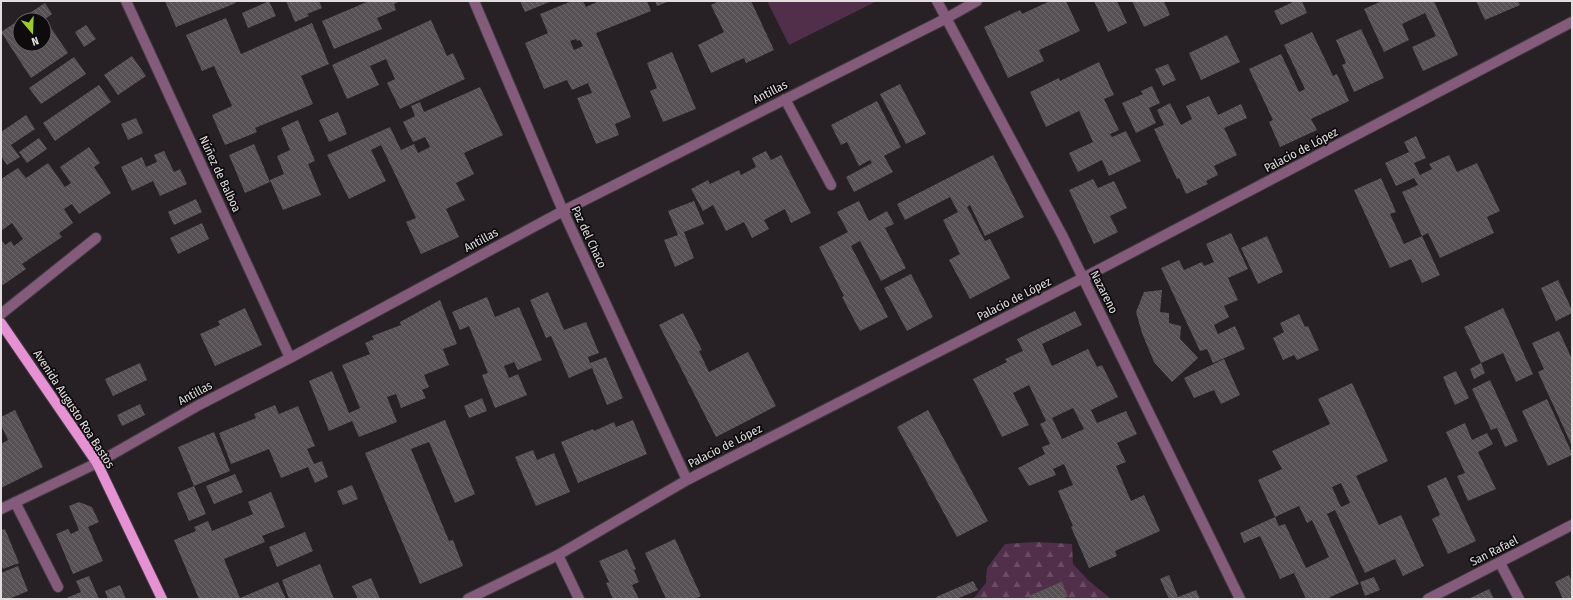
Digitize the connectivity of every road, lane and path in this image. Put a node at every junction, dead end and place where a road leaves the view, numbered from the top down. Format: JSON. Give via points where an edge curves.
{"nodes":[{"id":1,"x":126,"y":1,"type":"edge"},
{"id":2,"x":474,"y":1,"type":"edge"},
{"id":3,"x":937,"y":1,"type":"edge"},
{"id":4,"x":978,"y":1,"type":"edge"},
{"id":5,"x":945,"y":19,"type":"junction"},
{"id":6,"x":1572,"y":22,"type":"edge"},
{"id":7,"x":785,"y":99,"type":"junction"},
{"id":8,"x":831,"y":185,"type":"dead end"},
{"id":9,"x":563,"y":211,"type":"junction"},
{"id":10,"x":96,"y":238,"type":"dead end"},
{"id":11,"x":1083,"y":278,"type":"junction"},
{"id":12,"x":1,"y":314,"type":"edge"},
{"id":13,"x":1,"y":323,"type":"edge"},
{"id":14,"x":290,"y":358,"type":"junction"},
{"id":15,"x":97,"y":463,"type":"junction"},
{"id":16,"x":687,"y":480,"type":"junction"},
{"id":17,"x":15,"y":502,"type":"junction"},
{"id":18,"x":1,"y":509,"type":"edge"},
{"id":19,"x":1572,"y":525,"type":"edge"},
{"id":20,"x":558,"y":555,"type":"junction"},
{"id":21,"x":1500,"y":563,"type":"junction"},
{"id":22,"x":58,"y":587,"type":"dead end"},
{"id":23,"x":162,"y":599,"type":"edge"},
{"id":24,"x":468,"y":599,"type":"edge"},
{"id":25,"x":579,"y":599,"type":"edge"},
{"id":26,"x":1240,"y":599,"type":"edge"},
{"id":27,"x":1428,"y":599,"type":"edge"},
{"id":28,"x":1519,"y":599,"type":"edge"}],
"edges":[{"from":1,"to":14,"type":"street","name":"Núñez de Balboa"},
{"from":2,"to":9,"type":"street","name":"Paz del Chaco"},
{"from":3,"to":5,"type":"street","name":"Nazareno"},
{"from":4,"to":5,"type":"street","name":"Antillas"},
{"from":5,"to":7,"type":"street","name":"Antillas"},
{"from":5,"to":11,"type":"street","name":"Nazareno"},
{"from":6,"to":11,"type":"street","name":"Palacio de López"},
{"from":7,"to":8,"type":"street"},
{"from":7,"to":9,"type":"street","name":"Antillas"},
{"from":9,"to":14,"type":"street","name":"Antillas"},
{"from":9,"to":16,"type":"street","name":"Paz del Chaco"},
{"from":10,"to":12,"type":"street"},
{"from":11,"to":16,"type":"street","name":"Palacio de López"},
{"from":11,"to":26,"type":"street","name":"Nazareno"},
{"from":13,"to":15,"type":"main road","name":"Avenida Augusto Roa Bastos"},
{"from":14,"to":15,"type":"street","name":"Antillas","via":[[199,405]]},
{"from":15,"to":17,"type":"street","name":"Antillas"},
{"from":15,"to":23,"type":"main road","name":"Avenida Augusto Roa Bastos"},
{"from":16,"to":20,"type":"street","name":"Palacio de López"},
{"from":17,"to":18,"type":"street","name":"Antillas"},
{"from":17,"to":22,"type":"street"},
{"from":19,"to":21,"type":"street","name":"San Rafael"},
{"from":20,"to":24,"type":"street","name":"Palacio de López"},
{"from":20,"to":25,"type":"street"},
{"from":21,"to":27,"type":"street","name":"San Rafael"},
{"from":21,"to":28,"type":"street"}]}
